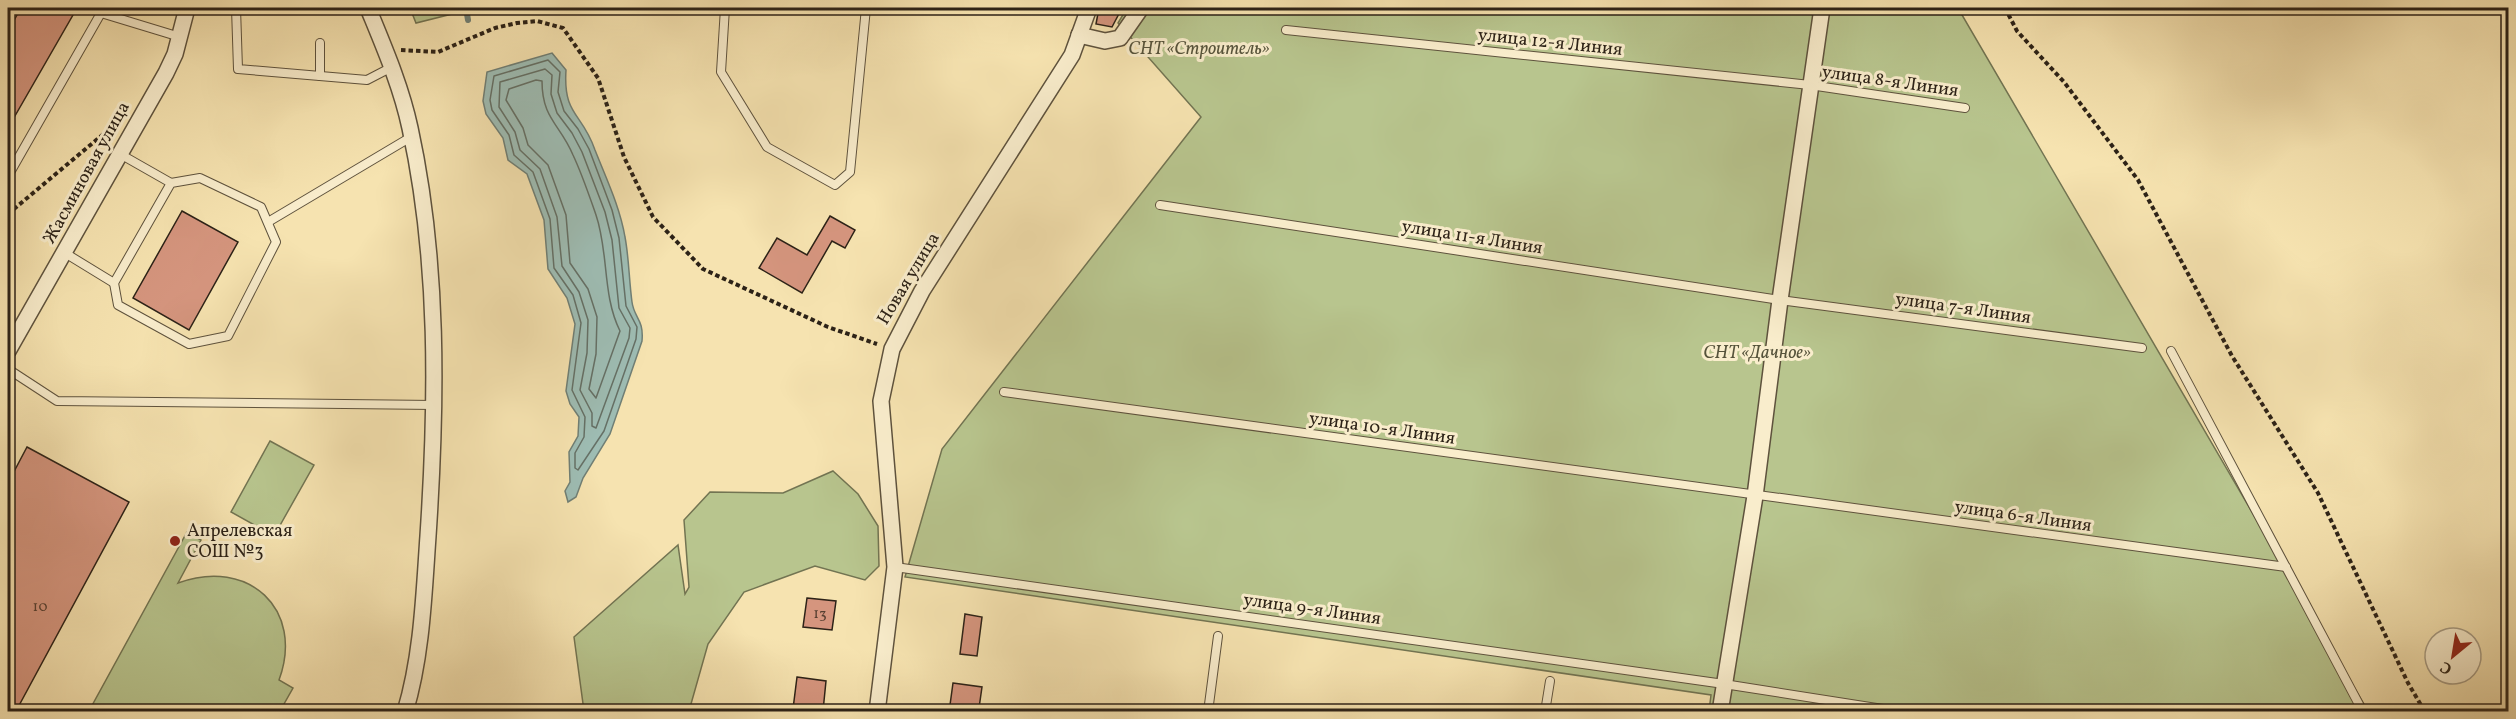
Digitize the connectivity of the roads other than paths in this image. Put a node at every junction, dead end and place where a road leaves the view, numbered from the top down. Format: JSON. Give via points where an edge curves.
{"nodes":[{"id":1,"x":91,"y":8,"type":"edge"},
{"id":2,"x":186,"y":8,"type":"edge"},
{"id":3,"x":236,"y":8,"type":"edge"},
{"id":4,"x":368,"y":8,"type":"edge"},
{"id":5,"x":725,"y":8,"type":"edge"},
{"id":6,"x":866,"y":8,"type":"edge"},
{"id":7,"x":1089,"y":8,"type":"edge"},
{"id":8,"x":1141,"y":8,"type":"edge"},
{"id":9,"x":1822,"y":8,"type":"edge"},
{"id":10,"x":101,"y":13,"type":"junction"},
{"id":11,"x":1286,"y":30,"type":"dead end"},
{"id":12,"x":1079,"y":35,"type":"junction"},
{"id":13,"x":180,"y":37,"type":"junction"},
{"id":14,"x":320,"y":43,"type":"dead end"},
{"id":15,"x":392,"y":67,"type":"junction"},
{"id":16,"x":320,"y":76,"type":"junction"},
{"id":17,"x":1810,"y":86,"type":"junction"},
{"id":18,"x":1965,"y":108,"type":"dead end"},
{"id":19,"x":411,"y":137,"type":"junction"},
{"id":20,"x":120,"y":154,"type":"junction"},
{"id":21,"x":8,"y":176,"type":"edge"},
{"id":22,"x":171,"y":183,"type":"junction"},
{"id":23,"x":1160,"y":205,"type":"dead end"},
{"id":24,"x":268,"y":222,"type":"junction"},
{"id":25,"x":65,"y":253,"type":"junction"},
{"id":26,"x":114,"y":283,"type":"junction"},
{"id":27,"x":1780,"y":300,"type":"junction"},
{"id":28,"x":9,"y":347,"type":"edge"},
{"id":29,"x":2142,"y":348,"type":"dead end"},
{"id":30,"x":2171,"y":351,"type":"dead end"},
{"id":31,"x":8,"y":369,"type":"edge"},
{"id":32,"x":1004,"y":392,"type":"dead end"},
{"id":33,"x":435,"y":405,"type":"junction"},
{"id":34,"x":1755,"y":496,"type":"junction"},
{"id":35,"x":895,"y":567,"type":"junction"},
{"id":36,"x":2286,"y":567,"type":"junction"},
{"id":37,"x":1218,"y":636,"type":"dead end"},
{"id":38,"x":1550,"y":681,"type":"dead end"},
{"id":39,"x":1724,"y":684,"type":"junction"},
{"id":40,"x":405,"y":711,"type":"edge"},
{"id":41,"x":877,"y":711,"type":"edge"},
{"id":42,"x":1208,"y":711,"type":"edge"},
{"id":43,"x":1545,"y":711,"type":"edge"},
{"id":44,"x":1720,"y":711,"type":"edge"},
{"id":45,"x":1902,"y":711,"type":"edge"},
{"id":46,"x":2363,"y":711,"type":"edge"}],
"edges":[{"from":1,"to":10,"type":"lane"},
{"from":2,"to":13,"type":"street","name":"Жасминовая улица"},
{"from":3,"to":16,"type":"lane","via":[[238,69]]},
{"from":4,"to":15,"type":"street"},
{"from":5,"to":6,"type":"lane","via":[[721,72],[767,147],[835,185],[850,172]]},
{"from":7,"to":12,"type":"street","name":"Новая улица"},
{"from":8,"to":12,"type":"street","via":[[1120,38],[1105,40]]},
{"from":9,"to":17,"type":"street"},
{"from":10,"to":13,"type":"lane"},
{"from":10,"to":21,"type":"lane"},
{"from":11,"to":17,"type":"lane","name":"улица 12-я Линия"},
{"from":12,"to":35,"type":"street","name":"Новая улица","via":[[1072,55],[922,291],[892,349],[881,401]]},
{"from":13,"to":20,"type":"street","name":"Жасминовая улица","via":[[166,73]]},
{"from":14,"to":16,"type":"lane"},
{"from":15,"to":16,"type":"lane","via":[[367,80]]},
{"from":15,"to":19,"type":"street"},
{"from":17,"to":18,"type":"lane","name":"улица 8-я Линия"},
{"from":17,"to":27,"type":"street"},
{"from":19,"to":24,"type":"lane"},
{"from":19,"to":33,"type":"street","via":[[432,302]]},
{"from":20,"to":22,"type":"lane"},
{"from":20,"to":25,"type":"street","name":"Жасминовая улица"},
{"from":22,"to":24,"type":"lane","via":[[200,178],[261,207]]},
{"from":22,"to":26,"type":"lane"},
{"from":23,"to":27,"type":"lane","name":"улица 11-я Линия"},
{"from":24,"to":26,"type":"lane","via":[[276,242],[228,336],[189,344],[118,304]]},
{"from":25,"to":26,"type":"lane"},
{"from":25,"to":28,"type":"street","name":"Жасминовая улица"},
{"from":27,"to":29,"type":"lane","name":"улица 7-я Линия"},
{"from":27,"to":34,"type":"street"},
{"from":30,"to":36,"type":"lane"},
{"from":31,"to":33,"type":"lane","via":[[57,401]]},
{"from":32,"to":34,"type":"lane","name":"улица 10-я Линия"},
{"from":33,"to":40,"type":"street","via":[[423,605]]},
{"from":34,"to":36,"type":"lane","name":"улица 6-я Линия"},
{"from":34,"to":39,"type":"street"},
{"from":35,"to":39,"type":"lane","name":"улица 9-я Линия"},
{"from":35,"to":41,"type":"street","name":"Новая улица"},
{"from":36,"to":46,"type":"lane"},
{"from":37,"to":42,"type":"lane"},
{"from":38,"to":43,"type":"lane"},
{"from":39,"to":44,"type":"street"},
{"from":39,"to":45,"type":"lane","name":"улица 9-я Линия"}]}
